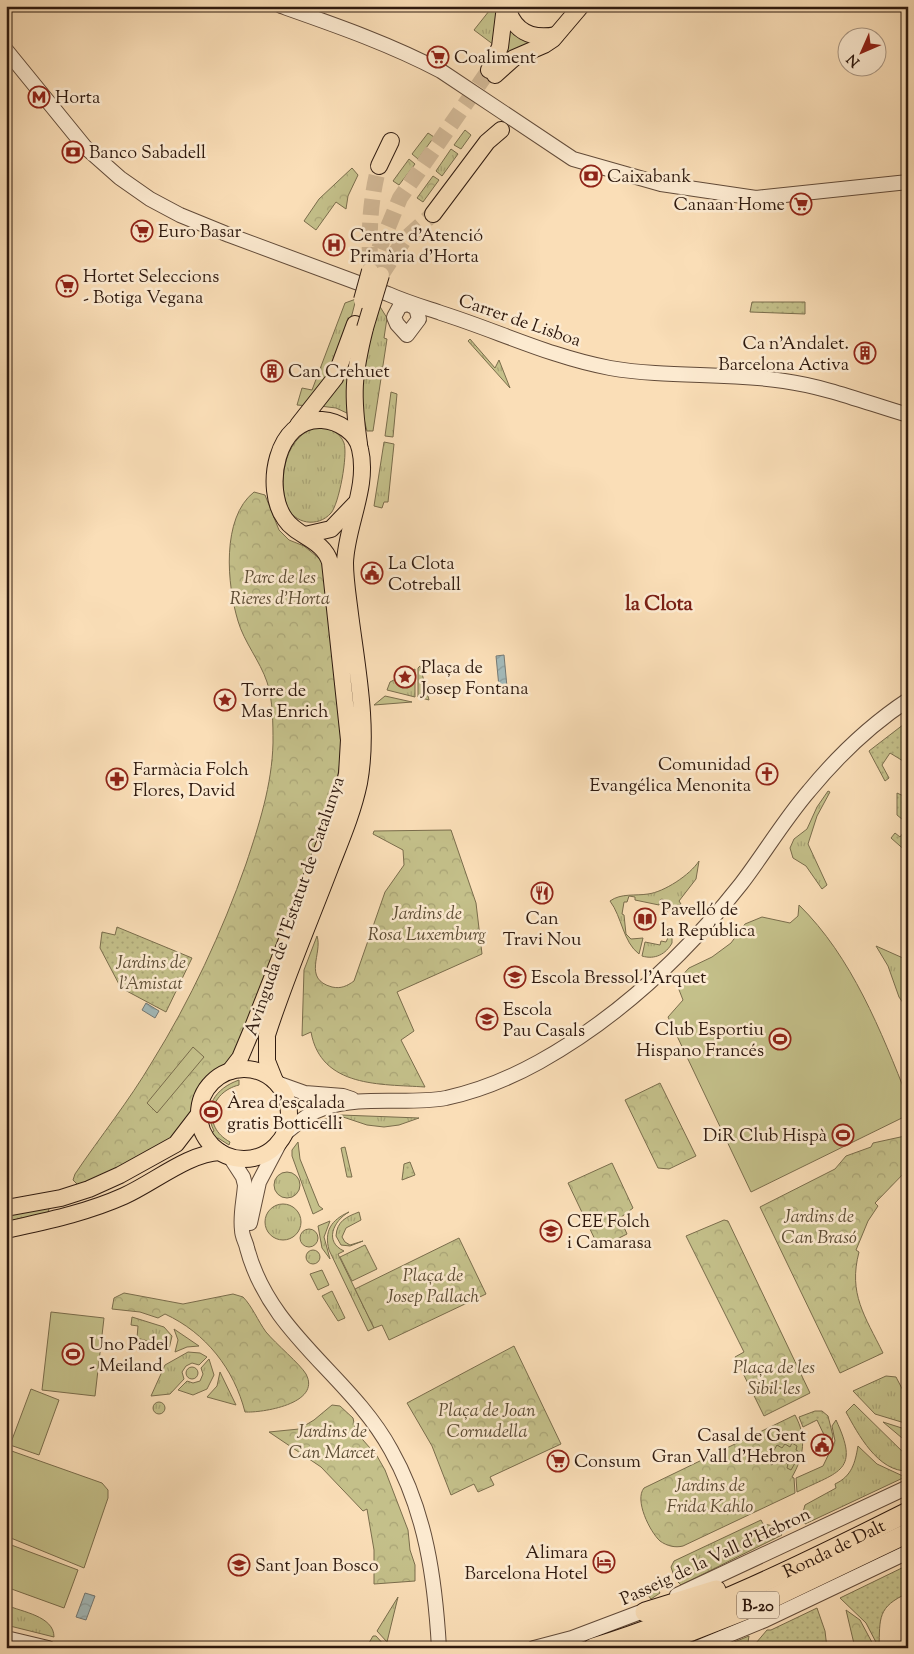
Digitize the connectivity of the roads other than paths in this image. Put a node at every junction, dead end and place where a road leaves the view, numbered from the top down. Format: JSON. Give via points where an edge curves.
{"nodes":[{"id":1,"x":281,"y":6,"type":"edge"},
{"id":2,"x":506,"y":6,"type":"edge"},
{"id":3,"x":581,"y":6,"type":"edge"},
{"id":4,"x":558,"y":34,"type":"junction"},
{"id":5,"x":6,"y":50,"type":"edge"},
{"id":6,"x":501,"y":130,"type":"dead end"},
{"id":7,"x":391,"y":141,"type":"dead end"},
{"id":8,"x":379,"y":166,"type":"tunnel mouth"},
{"id":9,"x":908,"y":182,"type":"edge"},
{"id":10,"x":433,"y":214,"type":"tunnel mouth"},
{"id":11,"x":376,"y":273,"type":"tunnel mouth"},
{"id":12,"x":388,"y":294,"type":"junction"},
{"id":13,"x":412,"y":305,"type":"junction"},
{"id":14,"x":434,"y":311,"type":"junction"},
{"id":15,"x":395,"y":312,"type":"junction"},
{"id":16,"x":418,"y":323,"type":"junction"},
{"id":17,"x":360,"y":326,"type":"junction"},
{"id":18,"x":908,"y":415,"type":"edge"},
{"id":19,"x":298,"y":426,"type":"junction"},
{"id":20,"x":360,"y":449,"type":"junction"},
{"id":21,"x":355,"y":504,"type":"junction"},
{"id":22,"x":305,"y":535,"type":"junction"},
{"id":23,"x":908,"y":700,"type":"edge"},
{"id":24,"x":230,"y":1071,"type":"junction"},
{"id":25,"x":276,"y":1082,"type":"junction"},
{"id":26,"x":362,"y":1103,"type":"junction"},
{"id":27,"x":199,"y":1114,"type":"junction"},
{"id":28,"x":282,"y":1139,"type":"junction"},
{"id":29,"x":225,"y":1155,"type":"junction"},
{"id":30,"x":6,"y":1208,"type":"edge"},
{"id":31,"x":6,"y":1230,"type":"edge"},
{"id":32,"x":247,"y":1246,"type":"junction"},
{"id":33,"x":908,"y":1486,"type":"edge"},
{"id":34,"x":908,"y":1512,"type":"edge"},
{"id":35,"x":908,"y":1533,"type":"edge"},
{"id":36,"x":908,"y":1552,"type":"edge"},
{"id":37,"x":773,"y":1577,"type":"junction"},
{"id":38,"x":758,"y":1605,"type":"junction"},
{"id":39,"x":645,"y":1612,"type":"junction"},
{"id":40,"x":6,"y":1638,"type":"edge"},
{"id":41,"x":48,"y":1648,"type":"edge"},
{"id":42,"x":439,"y":1648,"type":"edge"},
{"id":43,"x":534,"y":1648,"type":"edge"},
{"id":44,"x":593,"y":1648,"type":"edge"},
{"id":45,"x":648,"y":1648,"type":"edge"},
{"id":46,"x":682,"y":1648,"type":"edge"},
{"id":47,"x":697,"y":1648,"type":"edge"}],
"edges":[{"from":1,"to":9,"type":"street","via":[[421,60],[572,159],[652,182],[756,198]]},
{"from":2,"to":4,"type":"main road","via":[[516,26],[526,34],[540,37]]},
{"from":2,"to":4,"type":"main road","via":[[492,73]]},
{"from":3,"to":4,"type":"main road"},
{"from":5,"to":12,"type":"street","name":"Carrer de Lisboa","via":[[85,147],[138,191],[213,229]]},
{"from":6,"to":10,"type":"main road","via":[[487,142]]},
{"from":7,"to":8,"type":"main road"},
{"from":11,"to":17,"type":"main road","bridge":true},
{"from":12,"to":13,"type":"street","name":"Carrer de Lisboa"},
{"from":12,"to":15,"type":"street","via":[[395,305]]},
{"from":13,"to":14,"type":"street","name":"Carrer de Lisboa"},
{"from":13,"to":15,"type":"street","via":[[400,306]]},
{"from":13,"to":16,"type":"street","via":[[418,311]]},
{"from":14,"to":16,"type":"street"},
{"from":14,"to":18,"type":"street","name":"Carrer de Lisboa","via":[[588,363],[644,372],[727,374],[785,381]]},
{"from":15,"to":16,"type":"street","via":[[397,324],[407,335]]},
{"from":17,"to":19,"type":"main road","via":[[336,378]]},
{"from":17,"to":20,"type":"main road","via":[[353,391]]},
{"from":19,"to":20,"type":"main road","via":[[316,420],[336,423],[349,431]]},
{"from":19,"to":22,"type":"main road","via":[[281,448],[275,490],[284,518]]},
{"from":20,"to":21,"type":"main road","via":[[361,476]]},
{"from":21,"to":22,"type":"main road","via":[[331,529]]},
{"from":21,"to":25,"type":"main road","name":"Avinguda de l'Estatut de Catalunya","via":[[345,563],[361,718],[360,772],[353,807],[267,1035],[267,1062]]},
{"from":22,"to":24,"type":"main road","name":"Avinguda de l'Estatut de Catalunya","via":[[323,549],[332,570],[349,729],[348,768],[339,807],[245,1046]]},
{"from":23,"to":26,"type":"street","via":[[863,734],[820,779],[741,884],[693,941],[633,997],[570,1043],[516,1074],[485,1087],[446,1098]]},
{"from":24,"to":25,"type":"main road","via":[[254,1070]]},
{"from":24,"to":27,"type":"main road","via":[[208,1084],[201,1098]]},
{"from":25,"to":26,"type":"street","via":[[305,1094],[343,1096]]},
{"from":25,"to":28,"type":"main road","via":[[289,1108],[288,1126]]},
{"from":26,"to":28,"type":"street","via":[[324,1108],[302,1119]]},
{"from":27,"to":29,"type":"main road","via":[[204,1138]]},
{"from":27,"to":30,"type":"main road","via":[[176,1144],[127,1172],[61,1198]]},
{"from":28,"to":29,"type":"main road","via":[[266,1154],[256,1158],[243,1160]]},
{"from":28,"to":32,"type":"street","via":[[259,1182]]},
{"from":29,"to":31,"type":"main road","via":[[210,1152],[196,1157],[96,1208]]},
{"from":29,"to":32,"type":"street","via":[[243,1177],[245,1185],[242,1229]]},
{"from":32,"to":42,"type":"street","via":[[259,1282],[279,1316],[371,1419],[406,1478],[420,1514],[429,1556]]},
{"from":33,"to":39,"type":"street","name":"Passeig de la Vall d'Hebron"},
{"from":34,"to":37,"type":"highway","name":"Ronda de Dalt","number":"B-20"},
{"from":35,"to":38,"type":"highway","name":"Ronda de Dalt","number":"B-20"},
{"from":36,"to":47,"type":"street","via":[[765,1620]]},
{"from":37,"to":39,"type":"highway","via":[[736,1583]]},
{"from":37,"to":44,"type":"highway","name":"Ronda de Dalt","number":"B-20","via":[[675,1619]]},
{"from":38,"to":45,"type":"highway","name":"Ronda de Dalt","number":"B-20"},
{"from":38,"to":46,"type":"highway"},
{"from":39,"to":43,"type":"street","name":"Passeig de la Vall d'Hebron"},
{"from":40,"to":41,"type":"street"}]}
